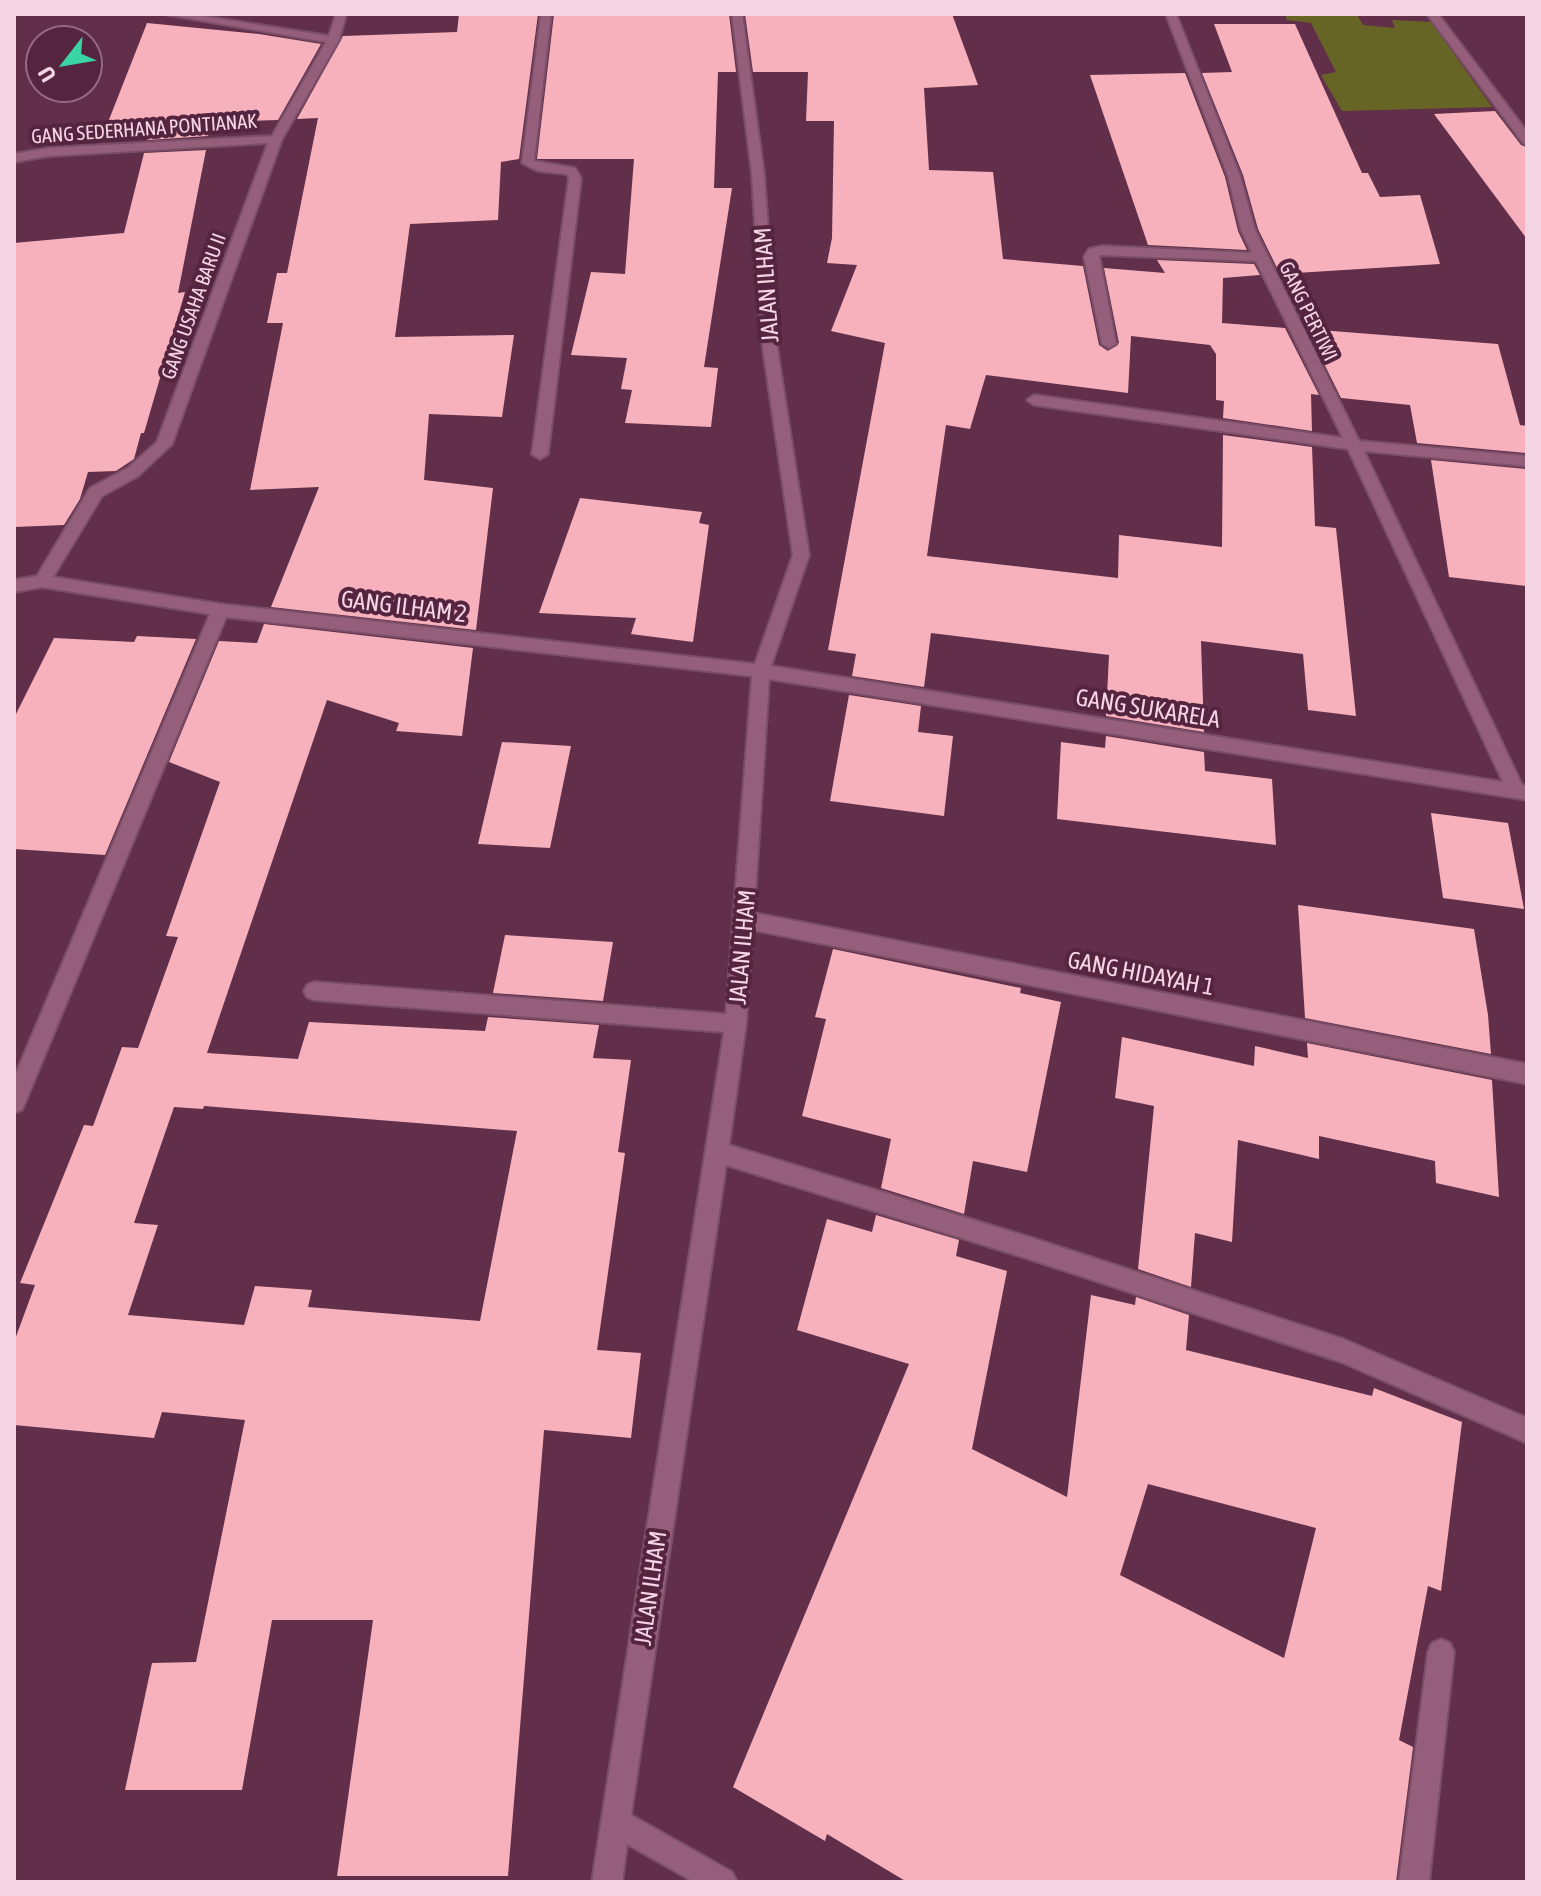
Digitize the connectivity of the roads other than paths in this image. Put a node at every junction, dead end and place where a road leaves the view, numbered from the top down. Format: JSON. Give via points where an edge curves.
{"nodes":[{"id":1,"x":169,"y":14,"type":"edge"},
{"id":2,"x":341,"y":14,"type":"edge"},
{"id":3,"x":546,"y":14,"type":"edge"},
{"id":4,"x":737,"y":14,"type":"edge"},
{"id":5,"x":1171,"y":14,"type":"edge"},
{"id":6,"x":1432,"y":14,"type":"edge"},
{"id":7,"x":333,"y":40,"type":"junction"},
{"id":8,"x":276,"y":139,"type":"junction"},
{"id":9,"x":1527,"y":140,"type":"edge"},
{"id":10,"x":14,"y":158,"type":"edge"},
{"id":11,"x":1261,"y":257,"type":"junction"},
{"id":12,"x":1109,"y":344,"type":"dead end"},
{"id":13,"x":1034,"y":400,"type":"dead end"},
{"id":14,"x":1354,"y":445,"type":"junction"},
{"id":15,"x":540,"y":454,"type":"dead end"},
{"id":16,"x":1527,"y":461,"type":"edge"},
{"id":17,"x":42,"y":581,"type":"junction"},
{"id":18,"x":14,"y":586,"type":"edge"},
{"id":19,"x":220,"y":610,"type":"junction"},
{"id":20,"x":761,"y":671,"type":"junction"},
{"id":21,"x":1521,"y":792,"type":"edge"},
{"id":22,"x":745,"y":920,"type":"junction"},
{"id":23,"x":314,"y":991,"type":"dead end"},
{"id":24,"x":736,"y":1024,"type":"junction"},
{"id":25,"x":1527,"y":1074,"type":"edge"},
{"id":26,"x":14,"y":1103,"type":"edge"},
{"id":27,"x":715,"y":1151,"type":"junction"},
{"id":28,"x":1527,"y":1431,"type":"edge"},
{"id":29,"x":1441,"y":1652,"type":"dead end"},
{"id":30,"x":615,"y":1821,"type":"junction"},
{"id":31,"x":607,"y":1882,"type":"edge"},
{"id":32,"x":722,"y":1882,"type":"edge"},
{"id":33,"x":1414,"y":1882,"type":"edge"}],
"edges":[{"from":1,"to":7,"type":"street"},
{"from":2,"to":7,"type":"street","name":"GANG USAHA BARU II"},
{"from":3,"to":15,"type":"street","via":[[528,163],[571,171],[575,178]]},
{"from":4,"to":20,"type":"street","name":"JALAN ILHAM","via":[[758,174],[769,341],[801,555]]},
{"from":5,"to":11,"type":"street","name":"GANG PERTIWI"},
{"from":6,"to":9,"type":"street"},
{"from":7,"to":8,"type":"street","name":"GANG USAHA BARU II"},
{"from":8,"to":10,"type":"street","name":"GANG SEDERHANA PONTIANAK"},
{"from":8,"to":17,"type":"street","name":"GANG USAHA BARU II","via":[[164,444],[133,472],[96,492]]},
{"from":11,"to":12,"type":"street","via":[[1094,252]]},
{"from":11,"to":14,"type":"street","name":"GANG PERTIWI"},
{"from":13,"to":14,"type":"street"},
{"from":14,"to":16,"type":"street"},
{"from":14,"to":21,"type":"street","name":"GANG PERTIWI"},
{"from":17,"to":18,"type":"street","name":"GANG ILHAM 2"},
{"from":17,"to":19,"type":"street","name":"GANG ILHAM 2"},
{"from":19,"to":20,"type":"street","name":"GANG ILHAM 2"},
{"from":19,"to":26,"type":"street"},
{"from":20,"to":21,"type":"street","name":"GANG SUKARELA"},
{"from":20,"to":22,"type":"street","name":"JALAN ILHAM"},
{"from":22,"to":24,"type":"street","name":"JALAN ILHAM"},
{"from":22,"to":25,"type":"street","name":"GANG HIDAYAH 1"},
{"from":23,"to":24,"type":"street"},
{"from":24,"to":27,"type":"street","name":"JALAN ILHAM"},
{"from":27,"to":28,"type":"street","via":[[1343,1351]]},
{"from":27,"to":30,"type":"street","name":"JALAN ILHAM"},
{"from":29,"to":33,"type":"street"},
{"from":30,"to":31,"type":"street","name":"JALAN ILHAM"},
{"from":30,"to":32,"type":"street"}]}
